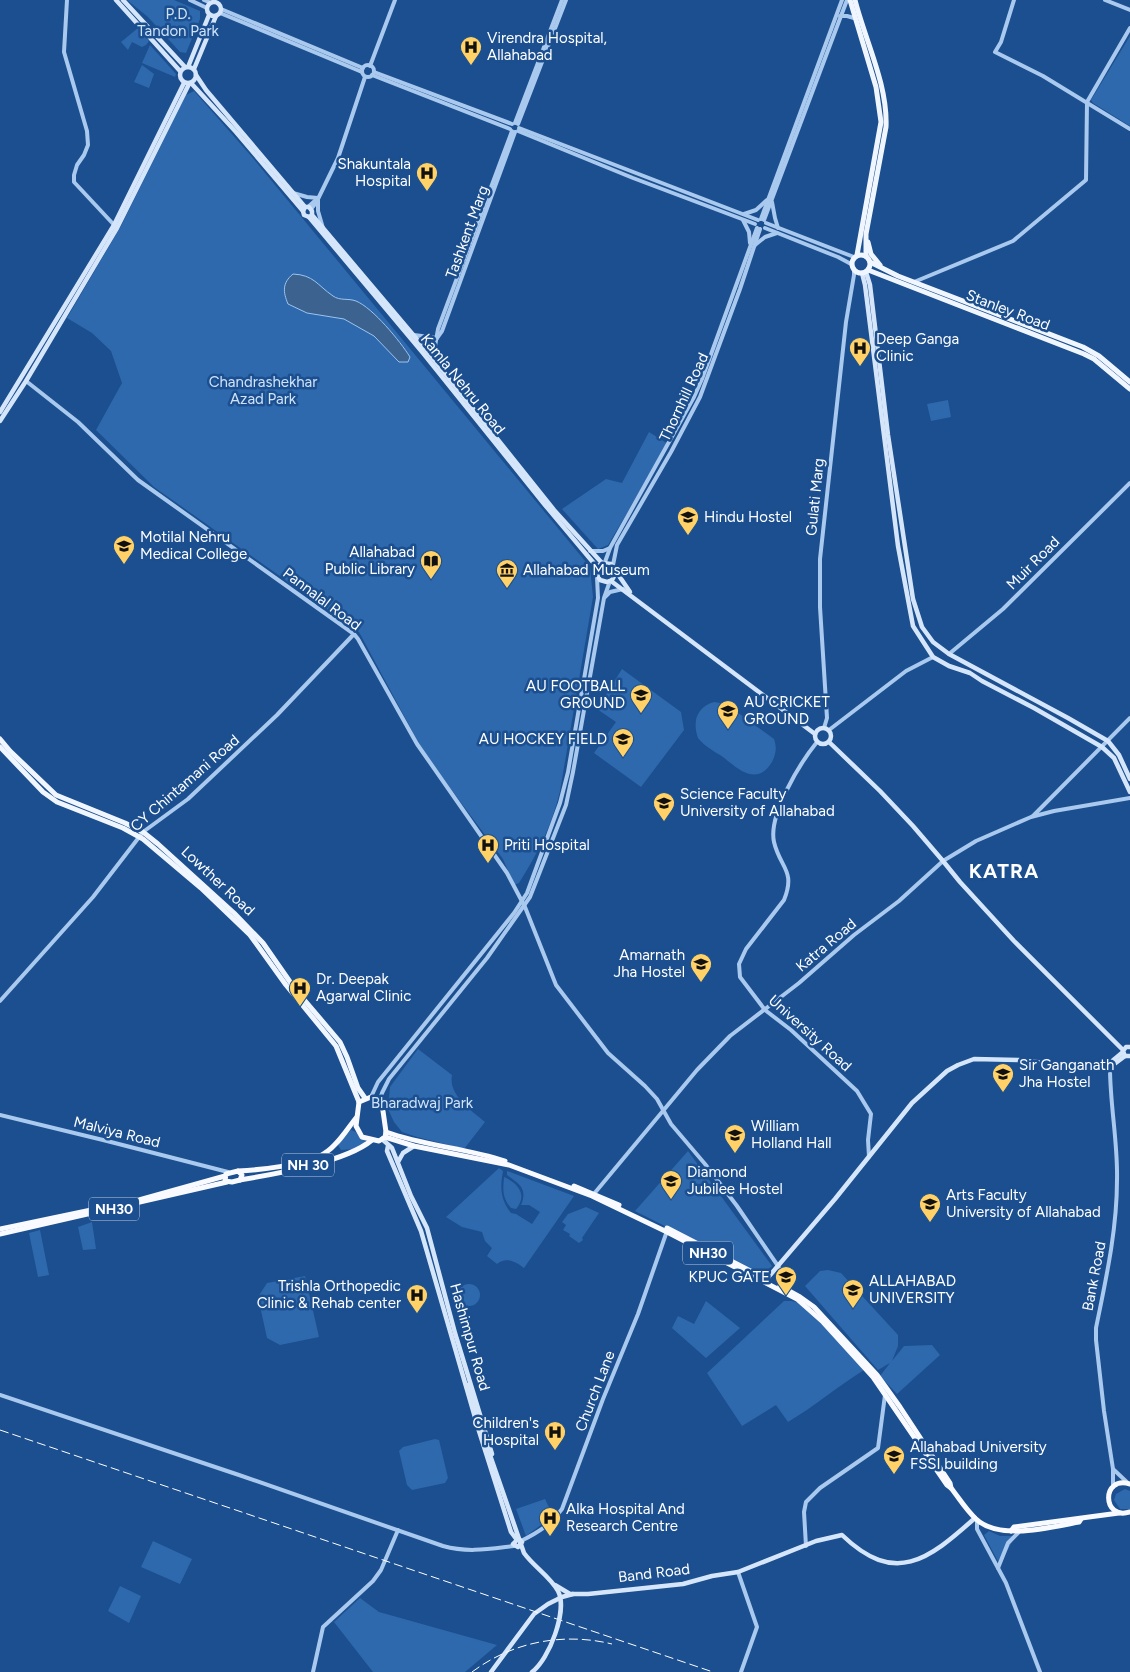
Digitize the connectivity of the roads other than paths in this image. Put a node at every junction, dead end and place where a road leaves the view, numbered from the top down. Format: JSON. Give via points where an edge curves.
{"nodes":[{"id":1,"x":67,"y":0,"type":"edge"},
{"id":2,"x":116,"y":0,"type":"edge"},
{"id":3,"x":123,"y":0,"type":"edge"},
{"id":4,"x":190,"y":0,"type":"edge"},
{"id":5,"x":204,"y":0,"type":"edge"},
{"id":6,"x":395,"y":0,"type":"edge"},
{"id":7,"x":564,"y":0,"type":"edge"},
{"id":8,"x":842,"y":0,"type":"edge"},
{"id":9,"x":849,"y":0,"type":"edge"},
{"id":10,"x":856,"y":0,"type":"edge"},
{"id":11,"x":1014,"y":0,"type":"edge"},
{"id":12,"x":1105,"y":0,"type":"edge"},
{"id":13,"x":216,"y":2,"type":"edge"},
{"id":14,"x":207,"y":8,"type":"junction"},
{"id":15,"x":1130,"y":10,"type":"edge"},
{"id":16,"x":219,"y":13,"type":"junction"},
{"id":17,"x":209,"y":15,"type":"junction"},
{"id":18,"x":840,"y":16,"type":"junction"},
{"id":19,"x":854,"y":18,"type":"junction"},
{"id":20,"x":1130,"y":28,"type":"edge"},
{"id":21,"x":370,"y":66,"type":"junction"},
{"id":22,"x":184,"y":68,"type":"junction"},
{"id":23,"x":194,"y":69,"type":"junction"},
{"id":24,"x":362,"y":70,"type":"junction"},
{"id":25,"x":373,"y":73,"type":"junction"},
{"id":26,"x":196,"y":75,"type":"junction"},
{"id":27,"x":365,"y":77,"type":"junction"},
{"id":28,"x":188,"y":83,"type":"junction"},
{"id":29,"x":1087,"y":102,"type":"junction"},
{"id":30,"x":515,"y":128,"type":"junction"},
{"id":31,"x":1130,"y":129,"type":"edge"},
{"id":32,"x":293,"y":193,"type":"junction"},
{"id":33,"x":318,"y":198,"type":"junction"},
{"id":34,"x":770,"y":199,"type":"junction"},
{"id":35,"x":308,"y":211,"type":"junction"},
{"id":36,"x":744,"y":214,"type":"junction"},
{"id":37,"x":743,"y":220,"type":"junction"},
{"id":38,"x":761,"y":224,"type":"junction"},
{"id":39,"x":115,"y":226,"type":"junction"},
{"id":40,"x":323,"y":228,"type":"junction"},
{"id":41,"x":778,"y":230,"type":"junction"},
{"id":42,"x":866,"y":234,"type":"junction"},
{"id":43,"x":752,"y":246,"type":"junction"},
{"id":44,"x":856,"y":256,"type":"junction"},
{"id":45,"x":866,"y":256,"type":"junction"},
{"id":46,"x":870,"y":262,"type":"junction"},
{"id":47,"x":853,"y":267,"type":"junction"},
{"id":48,"x":883,"y":269,"type":"junction"},
{"id":49,"x":865,"y":271,"type":"junction"},
{"id":50,"x":914,"y":282,"type":"junction"},
{"id":51,"x":414,"y":335,"type":"junction"},
{"id":52,"x":437,"y":338,"type":"junction"},
{"id":53,"x":423,"y":349,"type":"junction"},
{"id":54,"x":433,"y":358,"type":"junction"},
{"id":55,"x":26,"y":381,"type":"junction"},
{"id":56,"x":1130,"y":382,"type":"edge"},
{"id":57,"x":1130,"y":389,"type":"edge"},
{"id":58,"x":0,"y":412,"type":"edge"},
{"id":59,"x":0,"y":421,"type":"edge"},
{"id":60,"x":1130,"y":483,"type":"edge"},
{"id":61,"x":610,"y":548,"type":"junction"},
{"id":62,"x":590,"y":551,"type":"junction"},
{"id":63,"x":602,"y":564,"type":"junction"},
{"id":64,"x":613,"y":565,"type":"junction"},
{"id":65,"x":616,"y":572,"type":"junction"},
{"id":66,"x":597,"y":577,"type":"junction"},
{"id":67,"x":611,"y":581,"type":"junction"},
{"id":68,"x":623,"y":589,"type":"junction"},
{"id":69,"x":634,"y":597,"type":"junction"},
{"id":70,"x":604,"y":598,"type":"junction"},
{"id":71,"x":354,"y":634,"type":"junction"},
{"id":72,"x":937,"y":645,"type":"junction"},
{"id":73,"x":951,"y":655,"type":"junction"},
{"id":74,"x":932,"y":656,"type":"junction"},
{"id":75,"x":945,"y":664,"type":"junction"},
{"id":76,"x":1130,"y":718,"type":"edge"},
{"id":77,"x":826,"y":729,"type":"junction"},
{"id":78,"x":815,"y":734,"type":"junction"},
{"id":79,"x":0,"y":739,"type":"edge"},
{"id":80,"x":1108,"y":741,"type":"junction"},
{"id":81,"x":817,"y":742,"type":"junction"},
{"id":82,"x":829,"y":742,"type":"junction"},
{"id":83,"x":0,"y":747,"type":"edge"},
{"id":84,"x":1102,"y":747,"type":"junction"},
{"id":85,"x":1130,"y":779,"type":"edge"},
{"id":86,"x":1130,"y":792,"type":"edge"},
{"id":87,"x":1130,"y":798,"type":"edge"},
{"id":88,"x":1031,"y":817,"type":"junction"},
{"id":89,"x":141,"y":834,"type":"junction"},
{"id":90,"x":943,"y":861,"type":"junction"},
{"id":91,"x":522,"y":902,"type":"junction"},
{"id":92,"x":525,"y":908,"type":"junction"},
{"id":93,"x":0,"y":1001,"type":"edge"},
{"id":94,"x":765,"y":1010,"type":"junction"},
{"id":95,"x":1128,"y":1051,"type":"edge"},
{"id":96,"x":1110,"y":1065,"type":"junction"},
{"id":97,"x":372,"y":1096,"type":"junction"},
{"id":98,"x":365,"y":1098,"type":"junction"},
{"id":99,"x":380,"y":1100,"type":"junction"},
{"id":100,"x":359,"y":1102,"type":"junction"},
{"id":101,"x":664,"y":1110,"type":"junction"},
{"id":102,"x":0,"y":1116,"type":"edge"},
{"id":103,"x":356,"y":1118,"type":"junction"},
{"id":104,"x":384,"y":1136,"type":"junction"},
{"id":105,"x":372,"y":1140,"type":"junction"},
{"id":106,"x":388,"y":1146,"type":"junction"},
{"id":107,"x":414,"y":1146,"type":"junction"},
{"id":108,"x":869,"y":1158,"type":"junction"},
{"id":109,"x":398,"y":1162,"type":"junction"},
{"id":110,"x":238,"y":1171,"type":"junction"},
{"id":111,"x":227,"y":1177,"type":"junction"},
{"id":112,"x":240,"y":1180,"type":"junction"},
{"id":113,"x":593,"y":1195,"type":"junction"},
{"id":114,"x":0,"y":1229,"type":"edge"},
{"id":115,"x":667,"y":1230,"type":"junction"},
{"id":116,"x":0,"y":1234,"type":"edge"},
{"id":117,"x":778,"y":1266,"type":"junction"},
{"id":118,"x":765,"y":1281,"type":"junction"},
{"id":119,"x":788,"y":1290,"type":"junction"},
{"id":120,"x":466,"y":1379,"type":"junction"},
{"id":121,"x":886,"y":1392,"type":"junction"},
{"id":122,"x":0,"y":1395,"type":"edge"},
{"id":123,"x":1113,"y":1469,"type":"junction"},
{"id":124,"x":1129,"y":1484,"type":"edge"},
{"id":125,"x":1113,"y":1487,"type":"junction"},
{"id":126,"x":1130,"y":1512,"type":"edge"},
{"id":127,"x":1119,"y":1513,"type":"junction"},
{"id":128,"x":1082,"y":1519,"type":"junction"},
{"id":129,"x":976,"y":1520,"type":"junction"},
{"id":130,"x":398,"y":1530,"type":"junction"},
{"id":131,"x":1020,"y":1530,"type":"junction"},
{"id":132,"x":1011,"y":1531,"type":"junction"},
{"id":133,"x":519,"y":1540,"type":"junction"},
{"id":134,"x":806,"y":1546,"type":"junction"},
{"id":135,"x":516,"y":1547,"type":"junction"},
{"id":136,"x":998,"y":1568,"type":"junction"},
{"id":137,"x":738,"y":1572,"type":"junction"},
{"id":138,"x":574,"y":1594,"type":"junction"},
{"id":139,"x":313,"y":1672,"type":"edge"},
{"id":140,"x":491,"y":1672,"type":"edge"},
{"id":141,"x":532,"y":1672,"type":"edge"},
{"id":142,"x":741,"y":1672,"type":"edge"},
{"id":143,"x":1040,"y":1672,"type":"edge"}],
"edges":[{"from":1,"to":39,"type":"street","via":[[64,52],[87,131],[88,145],[77,165],[74,182]]},
{"from":2,"to":22,"type":"main road"},
{"from":3,"to":22,"type":"main road"},
{"from":4,"to":14,"type":"street"},
{"from":5,"to":13,"type":"street"},
{"from":6,"to":21,"type":"street"},
{"from":7,"to":30,"type":"street","name":"Tashkent Marg"},
{"from":8,"to":34,"type":"street","name":"Thornhill Road"},
{"from":9,"to":18,"type":"street","name":"Thornhill Road"},
{"from":9,"to":19,"type":"main road"},
{"from":10,"to":42,"type":"main road","via":[[886,111],[886,127]]},
{"from":11,"to":29,"type":"street","via":[[995,52]]},
{"from":12,"to":15,"type":"street"},
{"from":13,"to":14,"type":"main road"},
{"from":13,"to":16,"type":"main road"},
{"from":14,"to":17,"type":"main road"},
{"from":16,"to":17,"type":"main road"},
{"from":16,"to":23,"type":"main road"},
{"from":16,"to":24,"type":"street"},
{"from":17,"to":22,"type":"main road"},
{"from":18,"to":19,"type":"street"},
{"from":18,"to":34,"type":"street","name":"Thornhill Road"},
{"from":19,"to":44,"type":"main road","via":[[876,87],[881,122]]},
{"from":20,"to":29,"type":"street"},
{"from":21,"to":24,"type":"street"},
{"from":21,"to":25,"type":"street"},
{"from":22,"to":23,"type":"main road"},
{"from":22,"to":28,"type":"main road","via":[[180,79]]},
{"from":23,"to":26,"type":"main road"},
{"from":24,"to":27,"type":"street"},
{"from":25,"to":27,"type":"street"},
{"from":25,"to":30,"type":"street"},
{"from":26,"to":28,"type":"main road","via":[[195,80]]},
{"from":26,"to":32,"type":"main road","name":"Kamla Nehru Road"},
{"from":27,"to":33,"type":"street","via":[[338,158]]},
{"from":28,"to":35,"type":"main road","name":"Kamla Nehru Road"},
{"from":28,"to":39,"type":"main road"},
{"from":29,"to":31,"type":"street"},
{"from":29,"to":50,"type":"street","via":[[1086,180],[1013,241]]},
{"from":30,"to":36,"type":"street"},
{"from":30,"to":37,"type":"street"},
{"from":30,"to":52,"type":"street","name":"Tashkent Marg","via":[[441,320]]},
{"from":32,"to":33,"type":"street"},
{"from":32,"to":35,"type":"main road","name":"Kamla Nehru Road"},
{"from":33,"to":35,"type":"street"},
{"from":33,"to":40,"type":"street"},
{"from":34,"to":36,"type":"street","via":[[756,210]]},
{"from":34,"to":38,"type":"street","name":"Thornhill Road"},
{"from":34,"to":41,"type":"street"},
{"from":35,"to":40,"type":"main road","name":"Kamla Nehru Road"},
{"from":35,"to":53,"type":"main road","name":"Kamla Nehru Road"},
{"from":36,"to":38,"type":"street"},
{"from":37,"to":38,"type":"street"},
{"from":37,"to":43,"type":"street"},
{"from":38,"to":41,"type":"street"},
{"from":38,"to":43,"type":"street","name":"Thornhill Road"},
{"from":39,"to":55,"type":"main road"},
{"from":39,"to":58,"type":"main road"},
{"from":40,"to":51,"type":"main road","name":"Kamla Nehru Road"},
{"from":41,"to":43,"type":"street"},
{"from":41,"to":44,"type":"street"},
{"from":41,"to":47,"type":"street"},
{"from":42,"to":45,"type":"main road"},
{"from":42,"to":48,"type":"main road","via":[[871,254]]},
{"from":43,"to":61,"type":"street","name":"Thornhill Road","via":[[694,398]]},
{"from":43,"to":64,"type":"street","name":"Thornhill Road","via":[[737,298],[700,397],[617,545]]},
{"from":44,"to":45,"type":"main road"},
{"from":44,"to":47,"type":"main road"},
{"from":45,"to":46,"type":"main road"},
{"from":46,"to":48,"type":"main road","name":"Stanley Road"},
{"from":46,"to":49,"type":"main road"},
{"from":47,"to":49,"type":"main road","name":"Stanley Road"},
{"from":47,"to":77,"type":"street","name":"Gulati Marg","via":[[820,559]]},
{"from":48,"to":50,"type":"main road","name":"Stanley Road"},
{"from":49,"to":57,"type":"main road","name":"Stanley Road","via":[[1084,354]]},
{"from":49,"to":72,"type":"main road","via":[[870,285],[888,435],[913,598],[922,627]]},
{"from":49,"to":74,"type":"main road","via":[[898,546],[910,615],[913,626]]},
{"from":50,"to":56,"type":"main road","name":"Stanley Road","via":[[1083,347]]},
{"from":51,"to":52,"type":"street"},
{"from":51,"to":53,"type":"main road","name":"Kamla Nehru Road"},
{"from":52,"to":53,"type":"street"},
{"from":52,"to":54,"type":"street","name":"Tashkent Marg"},
{"from":53,"to":54,"type":"main road","name":"Kamla Nehru Road"},
{"from":53,"to":63,"type":"main road","name":"Kamla Nehru Road","via":[[544,505]]},
{"from":54,"to":62,"type":"main road","name":"Kamla Nehru Road"},
{"from":55,"to":59,"type":"main road"},
{"from":55,"to":71,"type":"street","name":"Pannalal Road","via":[[78,422],[138,480]]},
{"from":60,"to":73,"type":"street","name":"Muir Road","via":[[1003,609]]},
{"from":61,"to":62,"type":"street"},
{"from":61,"to":63,"type":"street","name":"Thornhill Road"},
{"from":62,"to":63,"type":"main road","name":"Kamla Nehru Road"},
{"from":63,"to":64,"type":"main road"},
{"from":63,"to":66,"type":"main road","via":[[596,572]]},
{"from":64,"to":65,"type":"main road"},
{"from":65,"to":67,"type":"main road"},
{"from":65,"to":69,"type":"main road"},
{"from":66,"to":67,"type":"main road","via":[[603,582]]},
{"from":66,"to":91,"type":"street","via":[[598,598],[568,772],[550,834]]},
{"from":67,"to":68,"type":"main road"},
{"from":67,"to":70,"type":"street"},
{"from":68,"to":69,"type":"main road"},
{"from":68,"to":70,"type":"street","via":[[610,592]]},
{"from":69,"to":78,"type":"main road"},
{"from":70,"to":92,"type":"street","via":[[566,805]]},
{"from":71,"to":89,"type":"street","name":"CY Chintamani Road","via":[[277,716],[188,799]]},
{"from":71,"to":91,"type":"street","name":"Pannalal Road","via":[[417,744],[502,864]]},
{"from":72,"to":73,"type":"main road"},
{"from":72,"to":74,"type":"main road","via":[[933,645]]},
{"from":73,"to":75,"type":"main road","via":[[949,664]]},
{"from":73,"to":80,"type":"main road"},
{"from":74,"to":75,"type":"main road"},
{"from":74,"to":77,"type":"street"},
{"from":75,"to":84,"type":"main road","via":[[970,673]]},
{"from":76,"to":80,"type":"street"},
{"from":77,"to":78,"type":"main road","via":[[818,729]]},
{"from":77,"to":82,"type":"main road","via":[[832,736]]},
{"from":78,"to":81,"type":"main road"},
{"from":79,"to":89,"type":"main road","name":"Lowther Road","via":[[56,795],[124,823]]},
{"from":80,"to":84,"type":"street"},
{"from":80,"to":85,"type":"main road","via":[[1119,755]]},
{"from":81,"to":82,"type":"main road","via":[[823,745]]},
{"from":81,"to":94,"type":"street","name":"University Road","via":[[778,809],[774,844],[787,871],[787,892],[746,948],[739,964],[740,977]]},
{"from":82,"to":90,"type":"main road","via":[[880,791]]},
{"from":83,"to":89,"type":"main road","name":"Lowther Road","via":[[56,802]]},
{"from":84,"to":86,"type":"main road","via":[[1114,758]]},
{"from":84,"to":88,"type":"street"},
{"from":87,"to":88,"type":"street","name":"Katra Road"},
{"from":88,"to":90,"type":"street","name":"Katra Road","via":[[976,841]]},
{"from":89,"to":93,"type":"street","name":"CY Chintamani Road","via":[[93,897]]},
{"from":89,"to":98,"type":"main road","name":"Lowther Road","via":[[158,844],[211,891],[263,943],[295,989],[340,1042]]},
{"from":89,"to":100,"type":"main road","name":"Lowther Road","via":[[258,945],[336,1046]]},
{"from":90,"to":94,"type":"street","name":"Katra Road"},
{"from":90,"to":95,"type":"main road","via":[[1018,945]]},
{"from":91,"to":92,"type":"street","name":"Pannalal Road"},
{"from":91,"to":97,"type":"street","via":[[388,1068]]},
{"from":92,"to":99,"type":"street","via":[[389,1080]]},
{"from":92,"to":101,"type":"street","name":"Pannalal Road","via":[[556,985],[608,1053],[645,1086]]},
{"from":94,"to":101,"type":"street","name":"Katra Road","via":[[730,1036]]},
{"from":94,"to":108,"type":"street","name":"University Road","via":[[857,1091],[871,1114]]},
{"from":95,"to":96,"type":"main road"},
{"from":96,"to":108,"type":"main road","via":[[1081,1067],[989,1059],[974,1059],[958,1065],[946,1071],[912,1104]]},
{"from":96,"to":123,"type":"street","name":"Bank Road","via":[[1117,1204],[1096,1340]]},
{"from":97,"to":98,"type":"highway"},
{"from":97,"to":99,"type":"highway"},
{"from":98,"to":100,"type":"highway"},
{"from":99,"to":104,"type":"highway"},
{"from":100,"to":103,"type":"highway"},
{"from":101,"to":113,"type":"street","name":"Katra Road"},
{"from":101,"to":117,"type":"street","name":"Pannalal Road","via":[[671,1124],[710,1171]]},
{"from":102,"to":111,"type":"street","name":"Malviya Road","via":[[103,1140]]},
{"from":103,"to":105,"type":"highway","via":[[359,1134]]},
{"from":103,"to":110,"type":"highway","number":"NH 30","via":[[324,1155],[279,1167]]},
{"from":104,"to":105,"type":"highway","via":[[379,1141]]},
{"from":104,"to":106,"type":"main road","name":"Hashimpur Road"},
{"from":104,"to":107,"type":"highway"},
{"from":104,"to":113,"type":"highway","via":[[497,1158]]},
{"from":105,"to":112,"type":"highway","number":"NH 30","via":[[362,1148],[343,1155]]},
{"from":106,"to":109,"type":"main road","name":"Hashimpur Road"},
{"from":106,"to":120,"type":"main road","via":[[421,1231]]},
{"from":107,"to":109,"type":"main road","via":[[403,1153]]},
{"from":107,"to":113,"type":"highway","via":[[509,1165]]},
{"from":108,"to":117,"type":"main road"},
{"from":109,"to":120,"type":"main road","name":"Hashimpur Road","via":[[427,1228]]},
{"from":110,"to":111,"type":"highway","number":"NH 30"},
{"from":110,"to":112,"type":"highway","via":[[242,1175]]},
{"from":111,"to":112,"type":"highway","number":"NH 30","via":[[232,1182]]},
{"from":111,"to":114,"type":"highway","number":"NH30","via":[[139,1200]]},
{"from":111,"to":116,"type":"highway","number":"NH30"},
{"from":113,"to":115,"type":"highway"},
{"from":115,"to":118,"type":"highway"},
{"from":115,"to":133,"type":"street","name":"Church Lane","via":[[562,1509],[552,1523]]},
{"from":117,"to":118,"type":"main road"},
{"from":117,"to":119,"type":"street","name":"Pannalal Road","via":[[787,1280]]},
{"from":118,"to":119,"type":"highway"},
{"from":118,"to":121,"type":"highway","via":[[809,1308]]},
{"from":119,"to":121,"type":"highway","via":[[814,1308],[872,1370]]},
{"from":120,"to":133,"type":"main road","name":"Hashimpur Road"},
{"from":120,"to":141,"type":"main road","bridge":true,"via":[[524,1553],[559,1592],[559,1620],[548,1651],[540,1666]]},
{"from":121,"to":129,"type":"highway"},
{"from":121,"to":134,"type":"street","via":[[878,1448],[820,1488],[806,1502]]},
{"from":122,"to":130,"type":"street"},
{"from":123,"to":124,"type":"street"},
{"from":123,"to":125,"type":"street","name":"Bank Road"},
{"from":124,"to":125,"type":"highway","via":[[1120,1483]]},
{"from":125,"to":127,"type":"highway","via":[[1108,1502]]},
{"from":126,"to":127,"type":"highway"},
{"from":127,"to":128,"type":"highway"},
{"from":128,"to":131,"type":"highway"},
{"from":128,"to":132,"type":"highway","via":[[1014,1527]]},
{"from":129,"to":132,"type":"highway","via":[[998,1530]]},
{"from":129,"to":134,"type":"main road","name":"Band Road","via":[[935,1550],[904,1564],[876,1559],[857,1549],[842,1535]]},
{"from":129,"to":136,"type":"street"},
{"from":130,"to":135,"type":"street","via":[[458,1550]]},
{"from":130,"to":139,"type":"street","via":[[373,1581],[323,1627]]},
{"from":131,"to":132,"type":"highway"},
{"from":131,"to":136,"type":"street","via":[[1008,1543]]},
{"from":133,"to":135,"type":"main road","via":[[521,1545]]},
{"from":134,"to":137,"type":"main road","name":"Band Road"},
{"from":135,"to":138,"type":"main road","via":[[547,1579]]},
{"from":136,"to":143,"type":"street"},
{"from":137,"to":138,"type":"main road","name":"Band Road","via":[[664,1586]]},
{"from":137,"to":142,"type":"street","via":[[757,1627]]},
{"from":138,"to":140,"type":"main road","name":"Band Road","via":[[562,1596],[534,1614]]}]}
